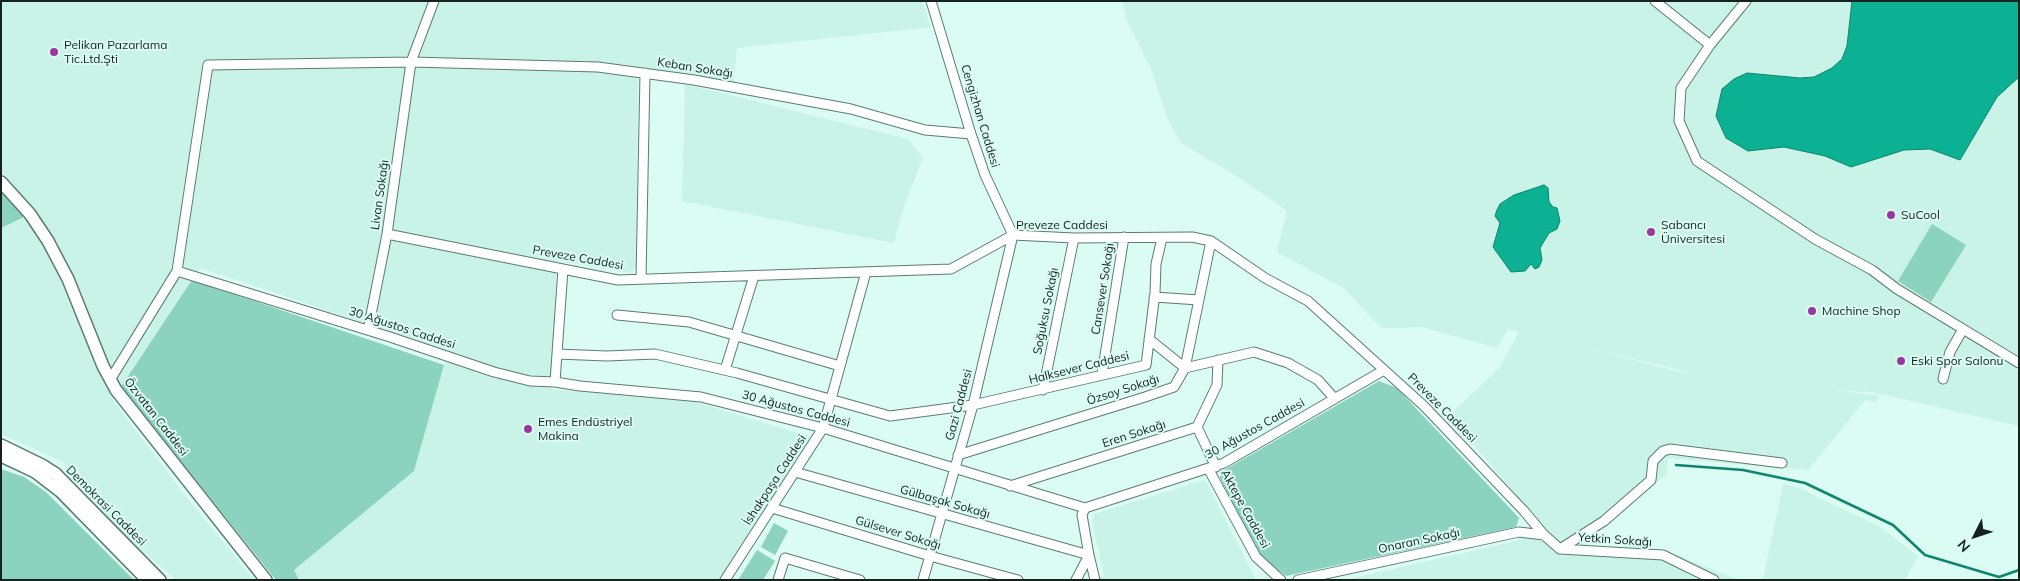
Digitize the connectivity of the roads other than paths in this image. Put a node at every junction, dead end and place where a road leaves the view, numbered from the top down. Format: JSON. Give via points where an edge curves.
{"nodes":[{"id":1,"x":434,"y":1,"type":"edge"},
{"id":2,"x":932,"y":1,"type":"edge"},
{"id":3,"x":1655,"y":1,"type":"edge"},
{"id":4,"x":1746,"y":1,"type":"edge"},
{"id":5,"x":1710,"y":45,"type":"junction"},
{"id":6,"x":411,"y":62,"type":"junction"},
{"id":7,"x":645,"y":73,"type":"junction"},
{"id":8,"x":971,"y":134,"type":"junction"},
{"id":9,"x":1,"y":182,"type":"edge"},
{"id":10,"x":387,"y":234,"type":"junction"},
{"id":11,"x":1013,"y":235,"type":"junction"},
{"id":12,"x":1124,"y":237,"type":"junction"},
{"id":13,"x":1074,"y":238,"type":"junction"},
{"id":14,"x":1162,"y":238,"type":"junction"},
{"id":15,"x":1211,"y":240,"type":"junction"},
{"id":16,"x":563,"y":269,"type":"junction"},
{"id":17,"x":176,"y":271,"type":"junction"},
{"id":18,"x":866,"y":272,"type":"junction"},
{"id":19,"x":754,"y":276,"type":"junction"},
{"id":20,"x":641,"y":279,"type":"junction"},
{"id":21,"x":1154,"y":297,"type":"junction"},
{"id":22,"x":1199,"y":300,"type":"junction"},
{"id":23,"x":617,"y":315,"type":"dead end"},
{"id":24,"x":1963,"y":329,"type":"junction"},
{"id":25,"x":368,"y":330,"type":"junction"},
{"id":26,"x":735,"y":336,"type":"junction"},
{"id":27,"x":1149,"y":339,"type":"junction"},
{"id":28,"x":557,"y":354,"type":"junction"},
{"id":29,"x":1218,"y":360,"type":"junction"},
{"id":30,"x":2019,"y":362,"type":"edge"},
{"id":31,"x":840,"y":366,"type":"junction"},
{"id":32,"x":1185,"y":368,"type":"junction"},
{"id":33,"x":725,"y":370,"type":"junction"},
{"id":34,"x":1384,"y":370,"type":"junction"},
{"id":35,"x":1102,"y":374,"type":"junction"},
{"id":36,"x":1942,"y":379,"type":"dead end"},
{"id":37,"x":110,"y":380,"type":"junction"},
{"id":38,"x":555,"y":382,"type":"junction"},
{"id":39,"x":1043,"y":390,"type":"junction"},
{"id":40,"x":1334,"y":398,"type":"junction"},
{"id":41,"x":830,"y":400,"type":"junction"},
{"id":42,"x":973,"y":404,"type":"junction"},
{"id":43,"x":1197,"y":427,"type":"junction"},
{"id":44,"x":823,"y":428,"type":"junction"},
{"id":45,"x":1,"y":445,"type":"edge"},
{"id":46,"x":958,"y":455,"type":"junction"},
{"id":47,"x":1,"y":456,"type":"edge"},
{"id":48,"x":1782,"y":463,"type":"dead end"},
{"id":49,"x":1213,"y":468,"type":"junction"},
{"id":50,"x":955,"y":469,"type":"junction"},
{"id":51,"x":795,"y":472,"type":"junction"},
{"id":52,"x":1010,"y":486,"type":"junction"},
{"id":53,"x":772,"y":508,"type":"junction"},
{"id":54,"x":1085,"y":508,"type":"junction"},
{"id":55,"x":942,"y":514,"type":"junction"},
{"id":56,"x":1544,"y":535,"type":"junction"},
{"id":57,"x":1560,"y":549,"type":"junction"},
{"id":58,"x":1089,"y":555,"type":"junction"},
{"id":59,"x":930,"y":556,"type":"junction"},
{"id":60,"x":147,"y":580,"type":"edge"},
{"id":61,"x":160,"y":580,"type":"edge"},
{"id":62,"x":266,"y":580,"type":"edge"},
{"id":63,"x":725,"y":580,"type":"edge"},
{"id":64,"x":778,"y":580,"type":"edge"},
{"id":65,"x":860,"y":580,"type":"edge"},
{"id":66,"x":923,"y":580,"type":"edge"},
{"id":67,"x":1018,"y":580,"type":"edge"},
{"id":68,"x":1076,"y":580,"type":"edge"},
{"id":69,"x":1095,"y":580,"type":"edge"},
{"id":70,"x":1281,"y":580,"type":"edge"},
{"id":71,"x":1298,"y":580,"type":"edge"},
{"id":72,"x":1714,"y":580,"type":"edge"}],
"edges":[{"from":1,"to":6,"type":"street","name":"Livan Sokağı"},
{"from":2,"to":8,"type":"street","name":"Cengizhan Caddesi"},
{"from":3,"to":5,"type":"street"},
{"from":4,"to":5,"type":"street"},
{"from":5,"to":24,"type":"street","via":[[1681,88],[1679,120],[1697,161],[1814,240],[1872,270]]},
{"from":6,"to":7,"type":"street","name":"Keban Sokağı","via":[[598,67]]},
{"from":6,"to":10,"type":"street","name":"Livan Sokağı"},
{"from":6,"to":17,"type":"street","name":"Keban Sokağı","via":[[208,65]]},
{"from":7,"to":8,"type":"street","name":"Keban Sokağı","via":[[851,109],[925,130]]},
{"from":7,"to":20,"type":"street"},
{"from":8,"to":11,"type":"street","name":"Cengizhan Caddesi","via":[[985,175]]},
{"from":9,"to":37,"type":"main road","name":"Özvatan Caddesi","via":[[48,240]]},
{"from":10,"to":16,"type":"street","name":"Preveze Caddesi"},
{"from":10,"to":25,"type":"street","name":"Livan Sokağı"},
{"from":11,"to":13,"type":"street","name":"Preveze Caddesi"},
{"from":11,"to":18,"type":"street","name":"Preveze Caddesi","via":[[950,269]]},
{"from":11,"to":42,"type":"street","name":"Gazi Caddesi"},
{"from":12,"to":13,"type":"street","name":"Preveze Caddesi"},
{"from":12,"to":14,"type":"street","name":"Preveze Caddesi"},
{"from":12,"to":35,"type":"street","name":"Cansever Sokağı"},
{"from":13,"to":39,"type":"street","name":"Soğuksu Sokağı"},
{"from":14,"to":15,"type":"street","name":"Preveze Caddesi"},
{"from":14,"to":21,"type":"street","name":"Halksever Caddesi"},
{"from":15,"to":22,"type":"street"},
{"from":15,"to":34,"type":"street","name":"Preveze Caddesi","via":[[1265,278],[1308,301]]},
{"from":16,"to":20,"type":"street","name":"Preveze Caddesi","via":[[618,280]]},
{"from":16,"to":28,"type":"street"},
{"from":17,"to":25,"type":"street","name":"30 Ağustos Caddesi"},
{"from":17,"to":37,"type":"street"},
{"from":18,"to":19,"type":"street","name":"Preveze Caddesi"},
{"from":18,"to":31,"type":"street","name":"İshakpaşa Caddesi"},
{"from":19,"to":20,"type":"street","name":"Preveze Caddesi"},
{"from":19,"to":26,"type":"street"},
{"from":21,"to":22,"type":"street"},
{"from":21,"to":27,"type":"street","name":"Halksever Caddesi"},
{"from":22,"to":32,"type":"street"},
{"from":23,"to":26,"type":"street","via":[[689,322]]},
{"from":24,"to":30,"type":"street"},
{"from":24,"to":36,"type":"street","via":[[1950,352]]},
{"from":25,"to":38,"type":"street","name":"30 Ağustos Caddesi","via":[[494,372],[530,381]]},
{"from":26,"to":31,"type":"street"},
{"from":26,"to":33,"type":"street"},
{"from":27,"to":32,"type":"street"},
{"from":27,"to":35,"type":"street","name":"Halksever Caddesi","via":[[1146,365]]},
{"from":28,"to":33,"type":"street","via":[[655,354]]},
{"from":28,"to":38,"type":"street"},
{"from":29,"to":32,"type":"street"},
{"from":29,"to":40,"type":"street","via":[[1254,352],[1288,363],[1318,380]]},
{"from":29,"to":43,"type":"street","via":[[1217,385]]},
{"from":31,"to":41,"type":"street","name":"İshakpaşa Caddesi"},
{"from":32,"to":46,"type":"street","name":"Özsoy Sokağı","via":[[1174,386]]},
{"from":33,"to":41,"type":"street"},
{"from":34,"to":40,"type":"street","name":"30 Ağustos Caddesi"},
{"from":34,"to":56,"type":"street","name":"Preveze Caddesi","via":[[1424,406]]},
{"from":35,"to":39,"type":"street","name":"Halksever Caddesi"},
{"from":37,"to":62,"type":"main road","name":"Özvatan Caddesi"},
{"from":38,"to":44,"type":"street","name":"30 Ağustos Caddesi","via":[[701,397]]},
{"from":39,"to":42,"type":"street","name":"Halksever Caddesi"},
{"from":40,"to":49,"type":"street","name":"30 Ağustos Caddesi"},
{"from":41,"to":42,"type":"street","name":"Halksever Caddesi","via":[[890,416]]},
{"from":41,"to":44,"type":"street","name":"İshakpaşa Caddesi"},
{"from":42,"to":46,"type":"street","name":"Gazi Caddesi"},
{"from":43,"to":49,"type":"street","name":"Aktepe Caddesi"},
{"from":43,"to":52,"type":"street","name":"Eren Sokağı"},
{"from":44,"to":50,"type":"street","name":"30 Ağustos Caddesi"},
{"from":44,"to":51,"type":"street","name":"İshakpaşa Caddesi"},
{"from":45,"to":61,"type":"main road","name":"Demokrasi Caddesi","via":[[56,474]]},
{"from":46,"to":50,"type":"street","name":"Gazi Caddesi"},
{"from":47,"to":60,"type":"main road","name":"Demokrasi Caddesi","via":[[35,472],[61,492]]},
{"from":48,"to":57,"type":"street","via":[[1670,449],[1663,451],[1653,461],[1651,480],[1604,521]]},
{"from":49,"to":54,"type":"street","name":"30 Ağustos Caddesi"},
{"from":49,"to":70,"type":"street","name":"Aktepe Caddesi","via":[[1256,557]]},
{"from":50,"to":52,"type":"street","name":"30 Ağustos Caddesi"},
{"from":50,"to":55,"type":"street","name":"Gazi Caddesi"},
{"from":51,"to":53,"type":"street","name":"İshakpaşa Caddesi"},
{"from":51,"to":55,"type":"street","name":"Gülbaşak Sokağı"},
{"from":52,"to":54,"type":"street","name":"30 Ağustos Caddesi"},
{"from":53,"to":59,"type":"street","name":"Gülsever Sokağı"},
{"from":53,"to":63,"type":"street","name":"İshakpaşa Caddesi"},
{"from":54,"to":58,"type":"street","via":[[1082,515]]},
{"from":55,"to":58,"type":"street","name":"Gülbaşak Sokağı"},
{"from":55,"to":59,"type":"street","name":"Gazi Caddesi"},
{"from":56,"to":57,"type":"street","name":"Yetkin Sokağı"},
{"from":56,"to":71,"type":"street","name":"Onaran Sokağı","via":[[1519,532]]},
{"from":57,"to":72,"type":"street","name":"Yetkin Sokağı","via":[[1663,555]]},
{"from":58,"to":68,"type":"street"},
{"from":58,"to":69,"type":"street"},
{"from":59,"to":66,"type":"street","name":"Gazi Caddesi"},
{"from":59,"to":67,"type":"street","name":"Gülsever Sokağı"},
{"from":64,"to":65,"type":"street","via":[[786,558]]}]}
